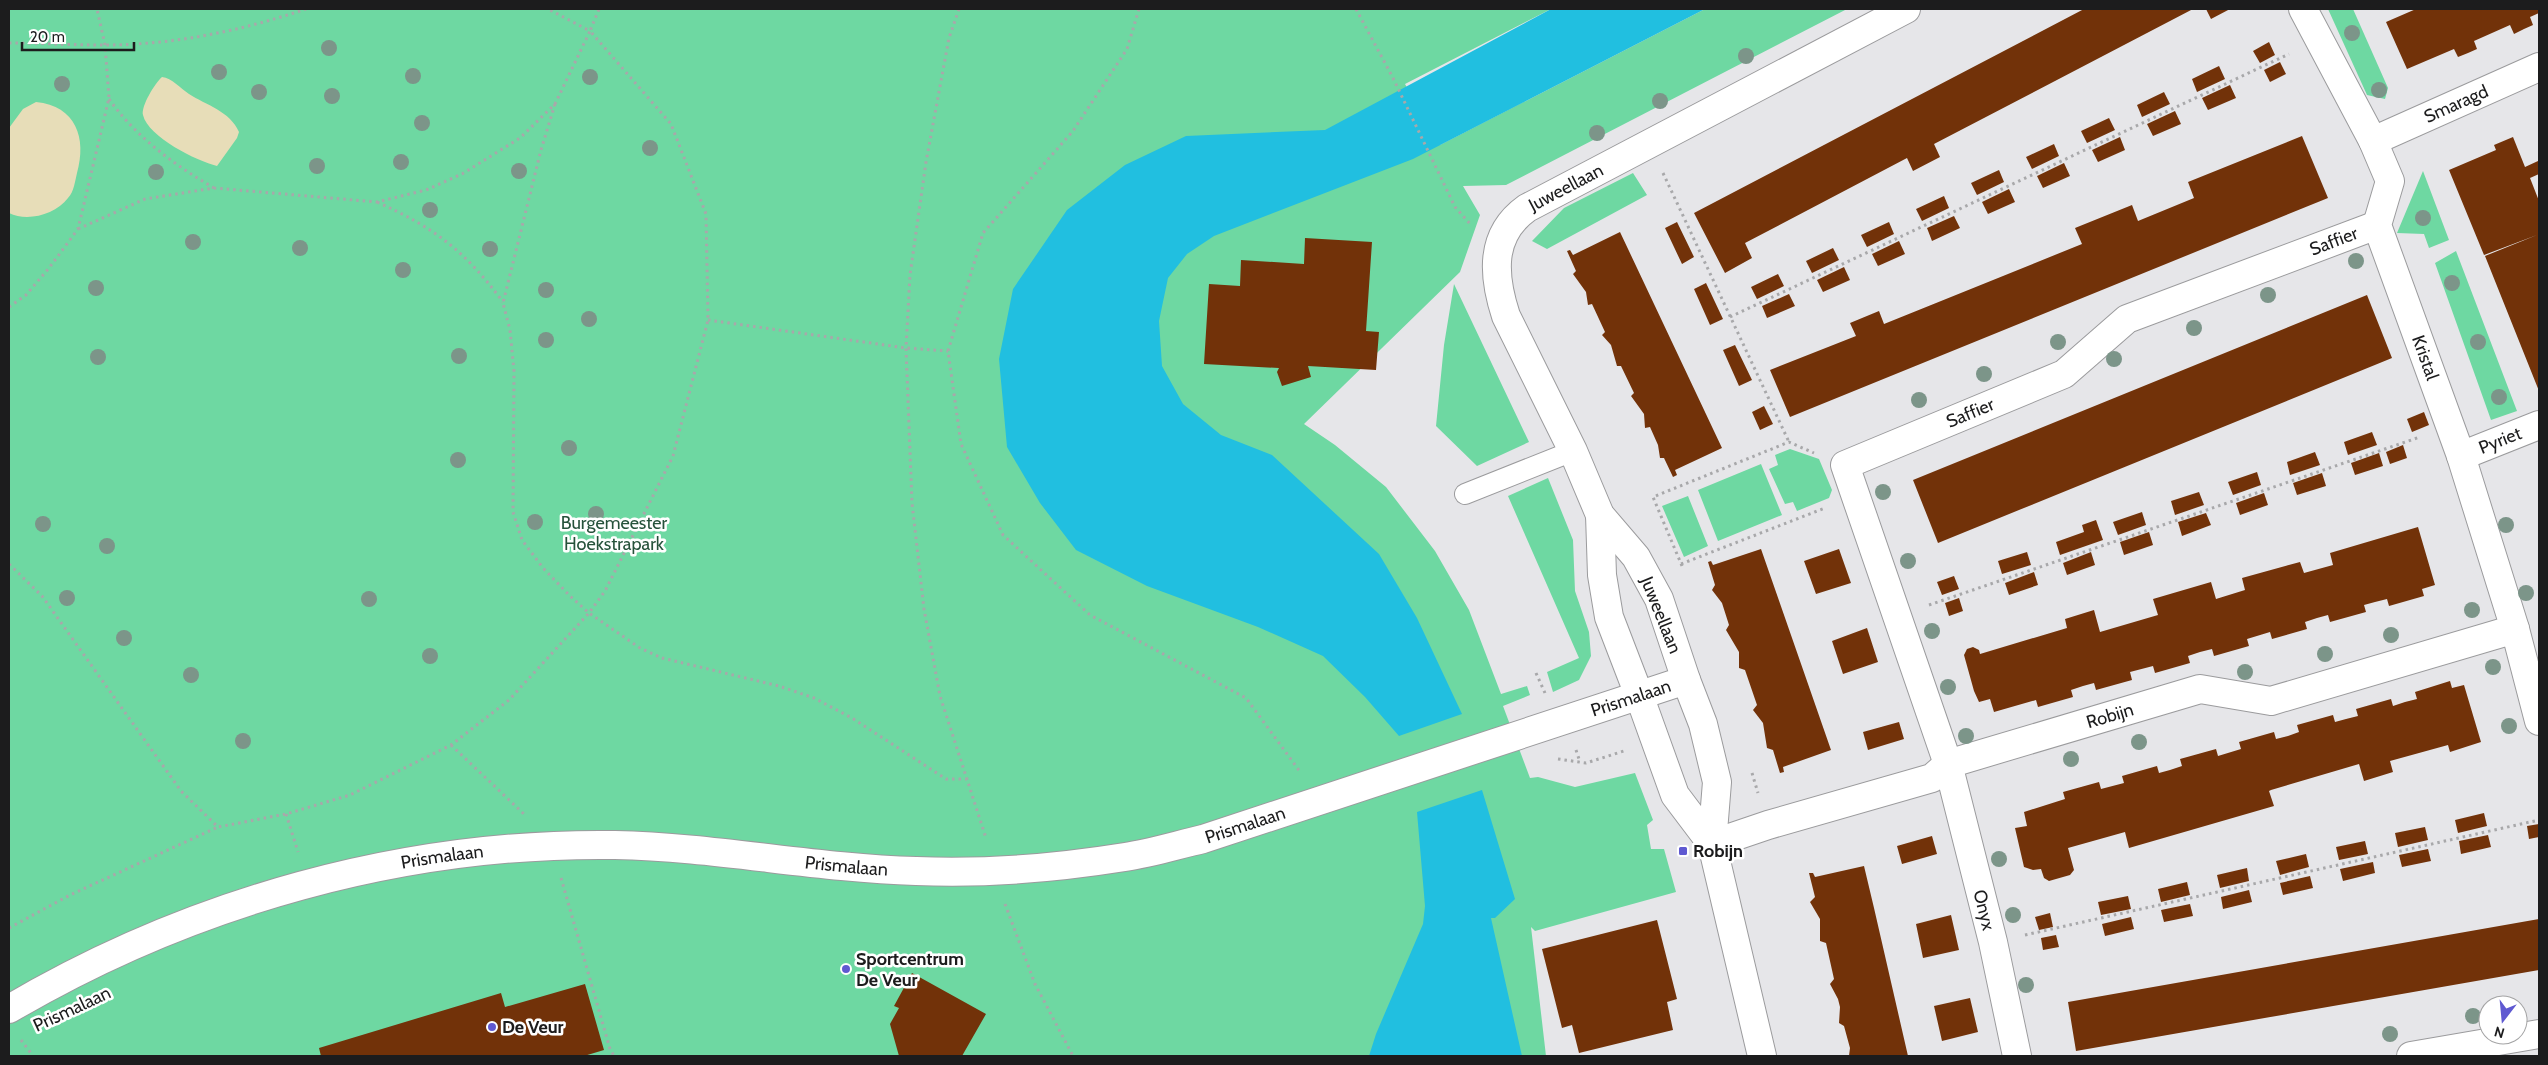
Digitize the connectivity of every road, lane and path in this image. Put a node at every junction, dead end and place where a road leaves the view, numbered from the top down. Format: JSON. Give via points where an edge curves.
{"nodes":[{"id":1,"x":97,"y":9,"type":"edge"},
{"id":2,"x":306,"y":9,"type":"edge"},
{"id":3,"x":548,"y":9,"type":"edge"},
{"id":4,"x":599,"y":9,"type":"edge"},
{"id":5,"x":959,"y":9,"type":"edge"},
{"id":6,"x":1139,"y":9,"type":"edge"},
{"id":7,"x":1356,"y":9,"type":"edge"},
{"id":8,"x":1906,"y":9,"type":"edge"},
{"id":9,"x":2303,"y":9,"type":"edge"},
{"id":10,"x":590,"y":31,"type":"junction"},
{"id":11,"x":2319,"y":40,"type":"junction"},
{"id":12,"x":9,"y":43,"type":"edge"},
{"id":13,"x":106,"y":45,"type":"junction"},
{"id":14,"x":2539,"y":67,"type":"edge"},
{"id":15,"x":109,"y":98,"type":"junction"},
{"id":16,"x":555,"y":104,"type":"junction"},
{"id":17,"x":2373,"y":141,"type":"junction"},
{"id":18,"x":1650,"y":143,"type":"junction"},
{"id":19,"x":214,"y":188,"type":"junction"},
{"id":20,"x":377,"y":202,"type":"junction"},
{"id":21,"x":2377,"y":225,"type":"junction"},
{"id":22,"x":78,"y":229,"type":"junction"},
{"id":23,"x":1497,"y":254,"type":"junction"},
{"id":24,"x":503,"y":303,"type":"junction"},
{"id":25,"x":9,"y":307,"type":"edge"},
{"id":26,"x":1730,"y":316,"type":"junction"},
{"id":27,"x":708,"y":320,"type":"junction"},
{"id":28,"x":906,"y":348,"type":"junction"},
{"id":29,"x":948,"y":351,"type":"junction"},
{"id":30,"x":2539,"y":425,"type":"edge"},
{"id":31,"x":2452,"y":427,"type":"junction"},
{"id":32,"x":1789,"y":442,"type":"junction"},
{"id":33,"x":1572,"y":451,"type":"junction"},
{"id":34,"x":2461,"y":456,"type":"junction"},
{"id":35,"x":1845,"y":465,"type":"junction"},
{"id":36,"x":1464,"y":494,"type":"dead end"},
{"id":37,"x":1856,"y":497,"type":"junction"},
{"id":38,"x":1600,"y":515,"type":"junction"},
{"id":39,"x":9,"y":564,"type":"edge"},
{"id":40,"x":1681,"y":564,"type":"junction"},
{"id":41,"x":1684,"y":572,"type":"dead end"},
{"id":42,"x":589,"y":613,"type":"junction"},
{"id":43,"x":1897,"y":616,"type":"junction"},
{"id":44,"x":2515,"y":629,"type":"junction"},
{"id":45,"x":1686,"y":680,"type":"junction"},
{"id":46,"x":1639,"y":695,"type":"junction"},
{"id":47,"x":2539,"y":721,"type":"edge"},
{"id":48,"x":451,"y":746,"type":"junction"},
{"id":49,"x":1948,"y":764,"type":"junction"},
{"id":50,"x":967,"y":779,"type":"junction"},
{"id":51,"x":1321,"y":799,"type":"junction"},
{"id":52,"x":286,"y":814,"type":"junction"},
{"id":53,"x":2539,"y":820,"type":"edge"},
{"id":54,"x":218,"y":828,"type":"junction"},
{"id":55,"x":1712,"y":844,"type":"junction"},
{"id":56,"x":559,"y":846,"type":"junction"},
{"id":57,"x":997,"y":870,"type":"junction"},
{"id":58,"x":561,"y":877,"type":"junction"},
{"id":59,"x":551,"y":878,"type":"dead end"},
{"id":60,"x":308,"y":883,"type":"junction"},
{"id":61,"x":9,"y":928,"type":"edge"},
{"id":62,"x":1993,"y":942,"type":"junction"},
{"id":63,"x":9,"y":1009,"type":"edge"},
{"id":64,"x":2539,"y":1034,"type":"edge"},
{"id":65,"x":18,"y":1035,"type":"dead end"},
{"id":66,"x":33,"y":1056,"type":"edge"},
{"id":67,"x":614,"y":1056,"type":"edge"},
{"id":68,"x":1073,"y":1056,"type":"edge"},
{"id":69,"x":1762,"y":1056,"type":"edge"},
{"id":70,"x":2017,"y":1056,"type":"edge"},
{"id":71,"x":2412,"y":1056,"type":"edge"}],
"edges":[{"from":1,"to":13,"type":"path"},
{"from":2,"to":13,"type":"path","via":[[273,20],[195,37]]},
{"from":3,"to":10,"type":"path"},
{"from":4,"to":10,"type":"path"},
{"from":5,"to":28,"type":"path","via":[[949,38],[926,162],[910,274]]},
{"from":6,"to":29,"type":"path","via":[[1126,50],[1073,131],[983,233]]},
{"from":7,"to":23,"type":"path","via":[[1455,207]]},
{"from":8,"to":18,"type":"street","name":"Juweellaan"},
{"from":9,"to":11,"type":"street"},
{"from":10,"to":16,"type":"path"},
{"from":10,"to":27,"type":"path","via":[[671,124],[706,214]]},
{"from":11,"to":17,"type":"street"},
{"from":11,"to":26,"type":"path"},
{"from":12,"to":13,"type":"path"},
{"from":13,"to":15,"type":"path"},
{"from":14,"to":17,"type":"street","name":"Smaragd"},
{"from":15,"to":19,"type":"path","via":[[137,134]]},
{"from":15,"to":22,"type":"path"},
{"from":16,"to":20,"type":"path","via":[[520,138],[462,174],[426,190]]},
{"from":16,"to":24,"type":"path"},
{"from":17,"to":21,"type":"street","via":[[2390,181]]},
{"from":18,"to":23,"type":"street","name":"Juweellaan","via":[[1515,217]]},
{"from":18,"to":26,"type":"path"},
{"from":19,"to":20,"type":"path"},
{"from":19,"to":22,"type":"path","via":[[146,199]]},
{"from":20,"to":24,"type":"path","via":[[404,214],[450,243],[470,261]]},
{"from":21,"to":31,"type":"street","name":"Kristal"},
{"from":21,"to":35,"type":"street","name":"Saffier","via":[[2127,320],[2064,374]]},
{"from":22,"to":25,"type":"path","via":[[50,268],[26,295]]},
{"from":23,"to":33,"type":"street","name":"Juweellaan","via":[[1498,293],[1506,316]]},
{"from":24,"to":42,"type":"path","via":[[510,330],[514,371],[513,512],[522,540],[543,568]]},
{"from":26,"to":32,"type":"path"},
{"from":27,"to":28,"type":"path"},
{"from":27,"to":42,"type":"path","via":[[673,456],[605,591]]},
{"from":28,"to":29,"type":"path"},
{"from":28,"to":50,"type":"path","via":[[912,503],[924,609],[940,696]]},
{"from":29,"to":51,"type":"path","via":[[961,444],[1002,535],[1090,615],[1246,698]]},
{"from":30,"to":34,"type":"street","name":"Pyriet"},
{"from":31,"to":34,"type":"street","name":"Kristal"},
{"from":31,"to":43,"type":"path"},
{"from":32,"to":35,"type":"path"},
{"from":32,"to":40,"type":"path","via":[[1653,497]]},
{"from":33,"to":36,"type":"lane"},
{"from":33,"to":38,"type":"street","name":"Juweellaan"},
{"from":34,"to":44,"type":"street","name":"Kristal"},
{"from":35,"to":37,"type":"street"},
{"from":37,"to":40,"type":"path"},
{"from":37,"to":43,"type":"street"},
{"from":38,"to":45,"type":"street","name":"Juweellaan","via":[[1636,557],[1659,599]]},
{"from":38,"to":46,"type":"street","name":"Juweellaan","via":[[1602,575],[1609,617]]},
{"from":39,"to":54,"type":"path","via":[[42,596],[181,791]]},
{"from":40,"to":41,"type":"path"},
{"from":42,"to":48,"type":"path","via":[[509,700]]},
{"from":42,"to":50,"type":"path","via":[[640,648],[662,658],[779,686],[814,698],[852,718],[946,779]]},
{"from":43,"to":49,"type":"street"},
{"from":44,"to":47,"type":"street","name":"Kristal"},
{"from":44,"to":49,"type":"street","name":"Robijn","via":[[2271,701],[2200,689]]},
{"from":45,"to":46,"type":"street","name":"Prismalaan"},
{"from":45,"to":55,"type":"street","name":"Juweellaan","via":[[1703,724],[1717,782]]},
{"from":46,"to":51,"type":"street","name":"Prismalaan"},
{"from":46,"to":55,"type":"street","name":"Juweellaan","via":[[1676,795]]},
{"from":48,"to":52,"type":"path","via":[[350,795]]},
{"from":48,"to":56,"type":"path"},
{"from":49,"to":55,"type":"street","name":"Robijn","via":[[1932,778]]},
{"from":49,"to":62,"type":"street","name":"Onyx"},
{"from":50,"to":57,"type":"path"},
{"from":51,"to":57,"type":"street","name":"Prismalaan","via":[[1203,839],[1126,857]]},
{"from":52,"to":54,"type":"path"},
{"from":52,"to":60,"type":"path"},
{"from":53,"to":62,"type":"path"},
{"from":54,"to":61,"type":"path","via":[[70,896]]},
{"from":55,"to":69,"type":"street","name":"Juweellaan"},
{"from":56,"to":57,"type":"street","name":"Prismalaan","via":[[617,845],[698,850],[918,872]]},
{"from":56,"to":58,"type":"path"},
{"from":56,"to":60,"type":"street","name":"Prismalaan","via":[[460,853]]},
{"from":57,"to":68,"type":"path","via":[[1005,902],[1035,984]]},
{"from":58,"to":59,"type":"path"},
{"from":58,"to":67,"type":"path"},
{"from":60,"to":63,"type":"street","name":"Prismalaan","via":[[204,917],[110,954]]},
{"from":62,"to":70,"type":"street","name":"Onyx"},
{"from":64,"to":71,"type":"street"},
{"from":65,"to":66,"type":"path"}]}
